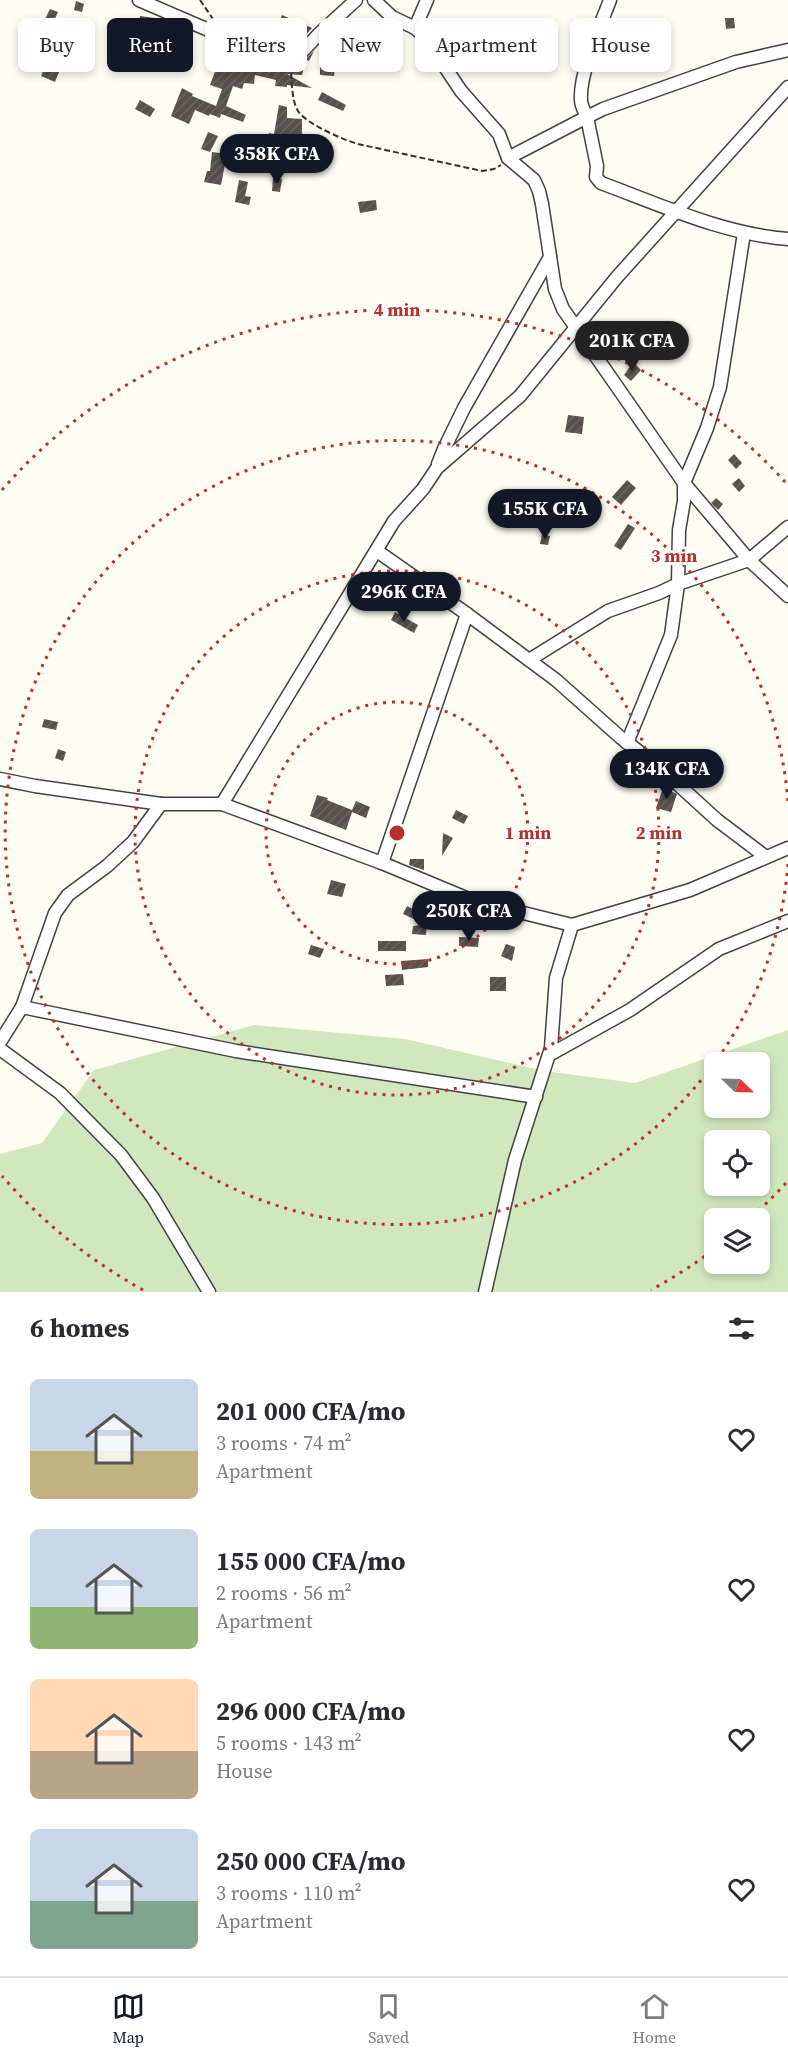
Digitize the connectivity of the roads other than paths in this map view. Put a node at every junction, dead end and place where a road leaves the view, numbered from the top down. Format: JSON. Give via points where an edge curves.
{"nodes":[{"id":1,"x":139,"y":0,"type":"edge"},
{"id":2,"x":356,"y":0,"type":"edge"},
{"id":3,"x":374,"y":0,"type":"edge"},
{"id":4,"x":428,"y":0,"type":"edge"},
{"id":5,"x":610,"y":0,"type":"edge"},
{"id":6,"x":420,"y":18,"type":"edge"},
{"id":7,"x":415,"y":28,"type":"edge"},
{"id":8,"x":788,"y":50,"type":"edge"},
{"id":9,"x":449,"y":72,"type":"edge"},
{"id":10,"x":788,"y":87,"type":"edge"},
{"id":11,"x":587,"y":117,"type":"junction"},
{"id":12,"x":508,"y":158,"type":"junction"},
{"id":13,"x":676,"y":212,"type":"junction"},
{"id":14,"x":744,"y":232,"type":"junction"},
{"id":15,"x":788,"y":239,"type":"edge"},
{"id":16,"x":550,"y":257,"type":"junction"},
{"id":17,"x":575,"y":327,"type":"junction"},
{"id":18,"x":437,"y":468,"type":"junction"},
{"id":19,"x":684,"y":483,"type":"junction"},
{"id":20,"x":788,"y":527,"type":"edge"},
{"id":21,"x":377,"y":550,"type":"junction"},
{"id":22,"x":748,"y":560,"type":"junction"},
{"id":23,"x":678,"y":584,"type":"junction"},
{"id":24,"x":788,"y":596,"type":"edge"},
{"id":25,"x":467,"y":614,"type":"junction"},
{"id":26,"x":530,"y":660,"type":"junction"},
{"id":27,"x":627,"y":743,"type":"junction"},
{"id":28,"x":0,"y":779,"type":"edge"},
{"id":29,"x":161,"y":804,"type":"junction"},
{"id":30,"x":222,"y":804,"type":"junction"},
{"id":31,"x":788,"y":848,"type":"edge"},
{"id":32,"x":765,"y":857,"type":"junction"},
{"id":33,"x":382,"y":863,"type":"junction"},
{"id":34,"x":788,"y":921,"type":"edge"},
{"id":35,"x":572,"y":925,"type":"junction"},
{"id":36,"x":22,"y":1007,"type":"junction"},
{"id":37,"x":0,"y":1042,"type":"edge"},
{"id":38,"x":0,"y":1049,"type":"edge"},
{"id":39,"x":549,"y":1055,"type":"junction"},
{"id":40,"x":536,"y":1097,"type":"junction"},
{"id":41,"x":209,"y":1292,"type":"edge"},
{"id":42,"x":485,"y":1292,"type":"edge"}],
"edges":[{"from":1,"to":2,"type":"street","via":[[293,61]]},
{"from":3,"to":7,"type":"street","via":[[392,17]]},
{"from":4,"to":6,"type":"street"},
{"from":5,"to":11,"type":"street","via":[[581,89]]},
{"from":8,"to":11,"type":"street","via":[[736,62]]},
{"from":9,"to":12,"type":"street","via":[[499,134]]},
{"from":10,"to":13,"type":"street"},
{"from":11,"to":12,"type":"street"},
{"from":11,"to":13,"type":"street","via":[[598,181]]},
{"from":12,"to":16,"type":"street","via":[[534,180],[539,191]]},
{"from":13,"to":14,"type":"street"},
{"from":13,"to":17,"type":"street"},
{"from":14,"to":15,"type":"street"},
{"from":14,"to":19,"type":"street","via":[[720,387]]},
{"from":16,"to":17,"type":"street","via":[[555,289]]},
{"from":16,"to":18,"type":"street","via":[[464,408]]},
{"from":17,"to":18,"type":"street","via":[[520,396]]},
{"from":17,"to":19,"type":"street"},
{"from":18,"to":21,"type":"street","via":[[394,521]]},
{"from":19,"to":22,"type":"street"},
{"from":19,"to":23,"type":"street"},
{"from":20,"to":22,"type":"street"},
{"from":21,"to":25,"type":"street"},
{"from":21,"to":30,"type":"street"},
{"from":22,"to":23,"type":"street"},
{"from":22,"to":24,"type":"street"},
{"from":23,"to":26,"type":"street","via":[[608,611]]},
{"from":23,"to":27,"type":"street","via":[[668,646]]},
{"from":25,"to":26,"type":"street"},
{"from":25,"to":33,"type":"street"},
{"from":26,"to":27,"type":"street"},
{"from":27,"to":32,"type":"street"},
{"from":28,"to":29,"type":"street"},
{"from":29,"to":30,"type":"street"},
{"from":29,"to":36,"type":"street","via":[[133,842],[68,895],[55,913]]},
{"from":30,"to":33,"type":"street"},
{"from":31,"to":32,"type":"street"},
{"from":32,"to":35,"type":"street","via":[[690,890]]},
{"from":33,"to":35,"type":"street","via":[[471,900]]},
{"from":34,"to":39,"type":"street","via":[[719,950],[630,1010]]},
{"from":35,"to":39,"type":"street","via":[[556,978]]},
{"from":36,"to":37,"type":"street"},
{"from":36,"to":40,"type":"street","via":[[236,1051]]},
{"from":38,"to":41,"type":"street","via":[[60,1093],[121,1155],[153,1198]]},
{"from":39,"to":40,"type":"street"},
{"from":40,"to":42,"type":"street","via":[[515,1160]]}]}
